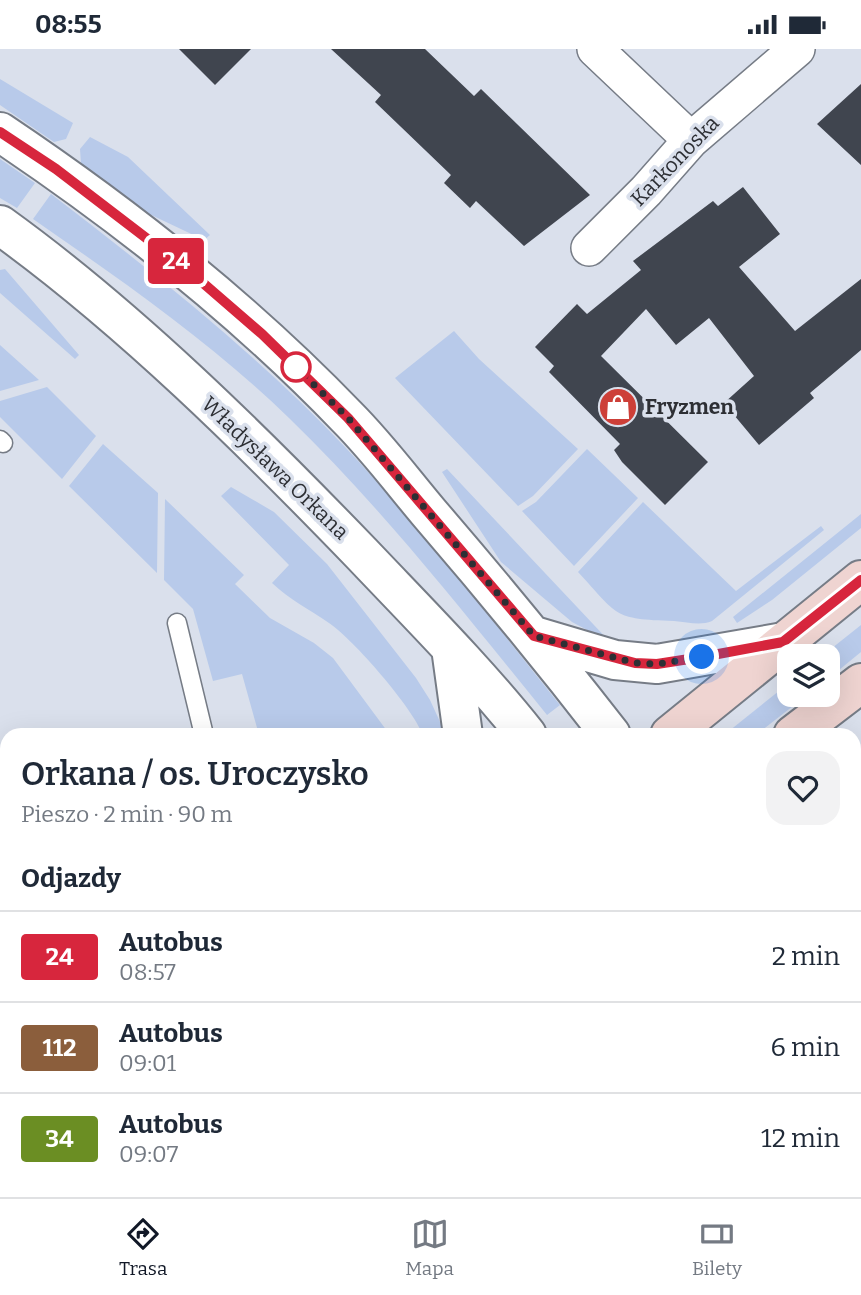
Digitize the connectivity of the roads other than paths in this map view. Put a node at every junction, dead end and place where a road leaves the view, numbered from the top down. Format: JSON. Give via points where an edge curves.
{"nodes":[{"id":1,"x":595,"y":49,"type":"edge"},
{"id":2,"x":797,"y":49,"type":"edge"},
{"id":3,"x":0,"y":132,"type":"edge"},
{"id":4,"x":691,"y":140,"type":"junction"},
{"id":5,"x":0,"y":225,"type":"edge"},
{"id":6,"x":589,"y":248,"type":"dead end"},
{"id":7,"x":861,"y":580,"type":"edge"},
{"id":8,"x":177,"y":623,"type":"dead end"},
{"id":9,"x":534,"y":636,"type":"junction"},
{"id":10,"x":783,"y":642,"type":"junction"},
{"id":11,"x":451,"y":648,"type":"junction"},
{"id":12,"x":861,"y":683,"type":"edge"},
{"id":13,"x":202,"y":728,"type":"edge"},
{"id":14,"x":462,"y":728,"type":"edge"},
{"id":15,"x":521,"y":728,"type":"edge"},
{"id":16,"x":606,"y":728,"type":"edge"},
{"id":17,"x":679,"y":728,"type":"edge"},
{"id":18,"x":807,"y":728,"type":"edge"}],
"edges":[{"from":1,"to":4,"type":"street"},
{"from":2,"to":4,"type":"street","name":"Karkonoska"},
{"from":3,"to":9,"type":"street","via":[[188,270],[262,334],[348,418]]},
{"from":4,"to":6,"type":"street","name":"Karkonoska"},
{"from":5,"to":11,"type":"street","name":"Władysława Orkana","via":[[244,434]]},
{"from":7,"to":10,"type":"main road"},
{"from":8,"to":13,"type":"lane"},
{"from":9,"to":10,"type":"street","via":[[615,660],[657,664]]},
{"from":9,"to":16,"type":"street"},
{"from":10,"to":17,"type":"main road"},
{"from":11,"to":14,"type":"street"},
{"from":11,"to":15,"type":"street","name":"Władysława Orkana"},
{"from":12,"to":18,"type":"main road"}]}
